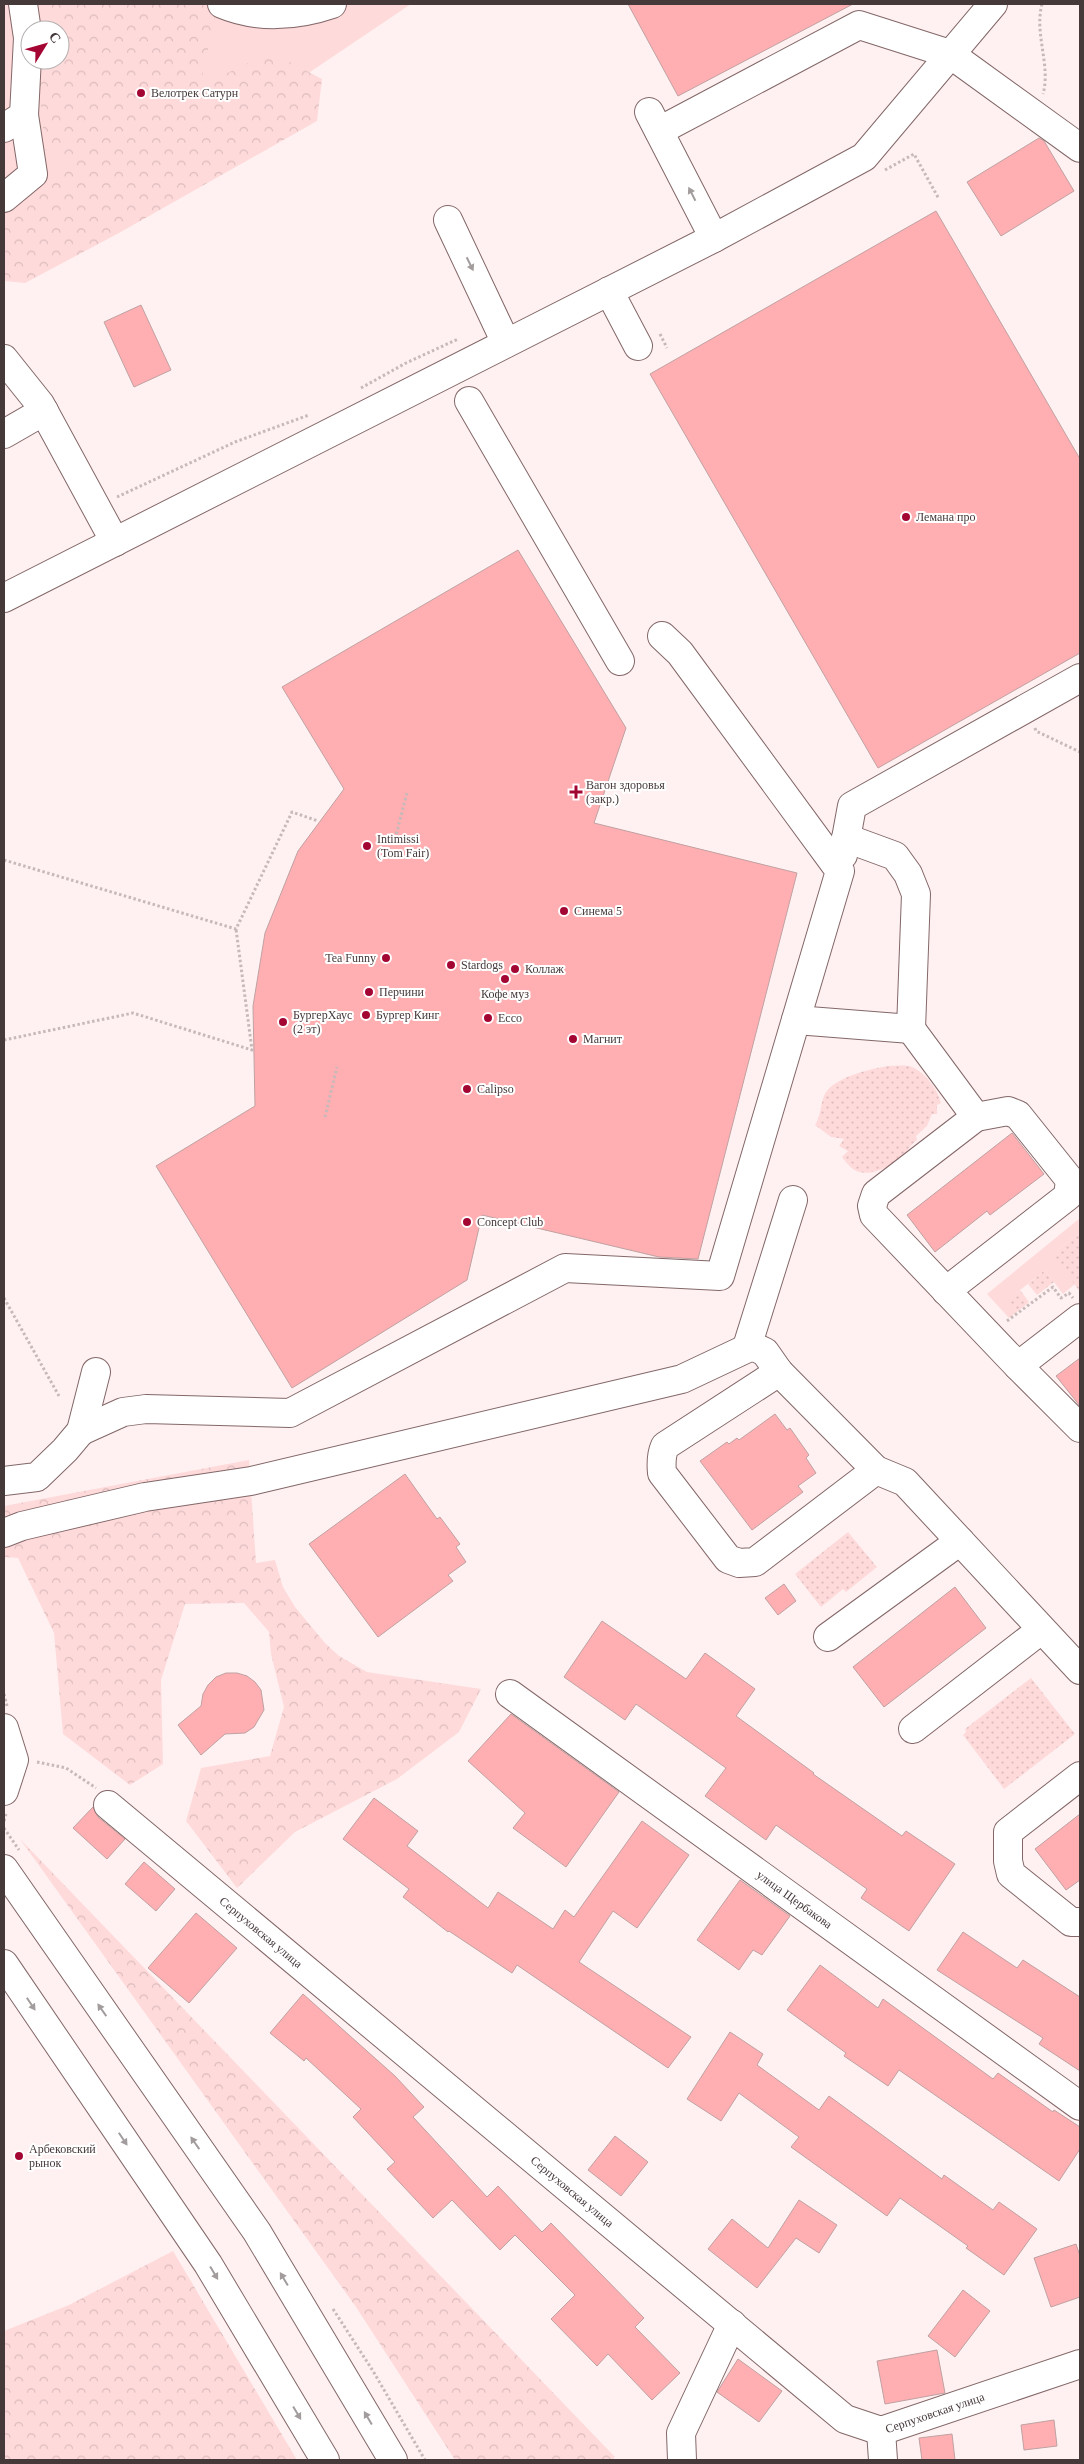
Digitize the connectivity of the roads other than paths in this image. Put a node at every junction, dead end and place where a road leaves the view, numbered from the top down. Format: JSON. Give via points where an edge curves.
{"nodes":[{"id":1,"x":24,"y":4,"type":"edge"},
{"id":2,"x":222,"y":4,"type":"edge"},
{"id":3,"x":332,"y":4,"type":"edge"},
{"id":4,"x":993,"y":4,"type":"edge"},
{"id":5,"x":950,"y":54,"type":"junction"},
{"id":6,"x":14,"y":121,"type":"edge"},
{"id":7,"x":1080,"y":148,"type":"edge"},
{"id":8,"x":4,"y":198,"type":"edge"},
{"id":9,"x":448,"y":220,"type":"dead end"},
{"id":10,"x":714,"y":238,"type":"junction"},
{"id":11,"x":608,"y":291,"type":"junction"},
{"id":12,"x":506,"y":343,"type":"junction"},
{"id":13,"x":638,"y":346,"type":"dead end"},
{"id":14,"x":4,"y":359,"type":"edge"},
{"id":15,"x":469,"y":401,"type":"dead end"},
{"id":16,"x":44,"y":411,"type":"junction"},
{"id":17,"x":4,"y":434,"type":"edge"},
{"id":18,"x":115,"y":542,"type":"junction"},
{"id":19,"x":4,"y":598,"type":"edge"},
{"id":20,"x":662,"y":636,"type":"dead end"},
{"id":21,"x":620,"y":661,"type":"dead end"},
{"id":22,"x":1080,"y":678,"type":"edge"},
{"id":23,"x":846,"y":838,"type":"junction"},
{"id":24,"x":840,"y":870,"type":"junction"},
{"id":25,"x":796,"y":1020,"type":"junction"},
{"id":26,"x":911,"y":1029,"type":"junction"},
{"id":27,"x":976,"y":1117,"type":"junction"},
{"id":28,"x":793,"y":1200,"type":"dead end"},
{"id":29,"x":946,"y":1291,"type":"junction"},
{"id":30,"x":1077,"y":1309,"type":"edge"},
{"id":31,"x":747,"y":1347,"type":"junction"},
{"id":32,"x":1018,"y":1366,"type":"junction"},
{"id":33,"x":96,"y":1372,"type":"dead end"},
{"id":34,"x":779,"y":1372,"type":"junction"},
{"id":35,"x":1080,"y":1428,"type":"edge"},
{"id":36,"x":81,"y":1431,"type":"junction"},
{"id":37,"x":876,"y":1470,"type":"junction"},
{"id":38,"x":4,"y":1481,"type":"edge"},
{"id":39,"x":4,"y":1533,"type":"edge"},
{"id":40,"x":960,"y":1541,"type":"junction"},
{"id":41,"x":1042,"y":1630,"type":"junction"},
{"id":42,"x":828,"y":1637,"type":"dead end"},
{"id":43,"x":1080,"y":1670,"type":"edge"},
{"id":44,"x":510,"y":1694,"type":"dead end"},
{"id":45,"x":4,"y":1728,"type":"edge"},
{"id":46,"x":913,"y":1729,"type":"dead end"},
{"id":47,"x":1080,"y":1776,"type":"edge"},
{"id":48,"x":4,"y":1792,"type":"edge"},
{"id":49,"x":108,"y":1805,"type":"road end"},
{"id":50,"x":4,"y":1869,"type":"edge"},
{"id":51,"x":1080,"y":1922,"type":"edge"},
{"id":52,"x":4,"y":1964,"type":"edge"},
{"id":53,"x":1080,"y":2106,"type":"edge"},
{"id":54,"x":732,"y":2324,"type":"junction"},
{"id":55,"x":1080,"y":2364,"type":"edge"},
{"id":56,"x":882,"y":2431,"type":"junction"},
{"id":57,"x":325,"y":2460,"type":"edge"},
{"id":58,"x":393,"y":2460,"type":"edge"},
{"id":59,"x":682,"y":2460,"type":"edge"},
{"id":60,"x":883,"y":2460,"type":"edge"}],
"edges":[{"from":1,"to":6,"type":"street","via":[[28,38]]},
{"from":2,"to":3,"type":"street","via":[[274,15],[309,12]]},
{"from":4,"to":5,"type":"street"},
{"from":5,"to":7,"type":"street"},
{"from":5,"to":10,"type":"street","via":[[864,157]]},
{"from":10,"to":5,"type":"street","one_way":true,"via":[[654,122],[859,25]]},
{"from":6,"to":8,"type":"street","via":[[33,174]]},
{"from":9,"to":12,"type":"street","one_way":true},
{"from":10,"to":11,"type":"street"},
{"from":11,"to":12,"type":"street"},
{"from":11,"to":13,"type":"street"},
{"from":12,"to":18,"type":"street"},
{"from":14,"to":16,"type":"street"},
{"from":15,"to":21,"type":"street"},
{"from":16,"to":17,"type":"street"},
{"from":16,"to":18,"type":"street"},
{"from":18,"to":19,"type":"street"},
{"from":20,"to":24,"type":"street","via":[[680,652]]},
{"from":22,"to":23,"type":"street","via":[[852,806]]},
{"from":23,"to":24,"type":"street"},
{"from":23,"to":26,"type":"street","via":[[895,856],[908,874],[916,894]]},
{"from":24,"to":25,"type":"street"},
{"from":25,"to":26,"type":"street"},
{"from":25,"to":36,"type":"street","via":[[720,1276],[565,1268],[290,1413],[146,1409],[123,1412]]},
{"from":26,"to":27,"type":"street"},
{"from":27,"to":29,"type":"street","via":[[873,1199],[874,1215]]},
{"from":27,"to":29,"type":"street","via":[[1008,1111],[1018,1115],[1070,1180],[1070,1190],[1068,1196]]},
{"from":28,"to":31,"type":"street"},
{"from":29,"to":32,"type":"street"},
{"from":30,"to":32,"type":"street"},
{"from":31,"to":34,"type":"street","via":[[765,1352]]},
{"from":31,"to":39,"type":"street","via":[[682,1379],[251,1481],[145,1497]]},
{"from":32,"to":35,"type":"street"},
{"from":33,"to":36,"type":"street"},
{"from":34,"to":37,"type":"street"},
{"from":34,"to":37,"type":"street","via":[[665,1446],[662,1452],[662,1473],[728,1558],[739,1563],[756,1562]]},
{"from":36,"to":38,"type":"street","via":[[37,1476]]},
{"from":37,"to":40,"type":"street","via":[[905,1482]]},
{"from":40,"to":41,"type":"street"},
{"from":40,"to":42,"type":"street"},
{"from":41,"to":43,"type":"street"},
{"from":41,"to":46,"type":"street"},
{"from":44,"to":53,"type":"street","name":"улица Щербакова"},
{"from":45,"to":48,"type":"street","via":[[14,1760]]},
{"from":47,"to":51,"type":"street","via":[[1008,1832],[1006,1844],[1012,1874],[1071,1922]]},
{"from":49,"to":54,"type":"street","name":"Серпуховская улица"},
{"from":58,"to":50,"type":"street","one_way":true,"via":[[257,2232]]},
{"from":52,"to":57,"type":"street","one_way":true,"via":[[208,2264]]},
{"from":54,"to":56,"type":"street","name":"Серпуховская улица","via":[[845,2419]]},
{"from":54,"to":59,"type":"street","via":[[681,2433]]},
{"from":55,"to":56,"type":"street","name":"Серпуховская улица"},
{"from":56,"to":60,"type":"street"}]}
